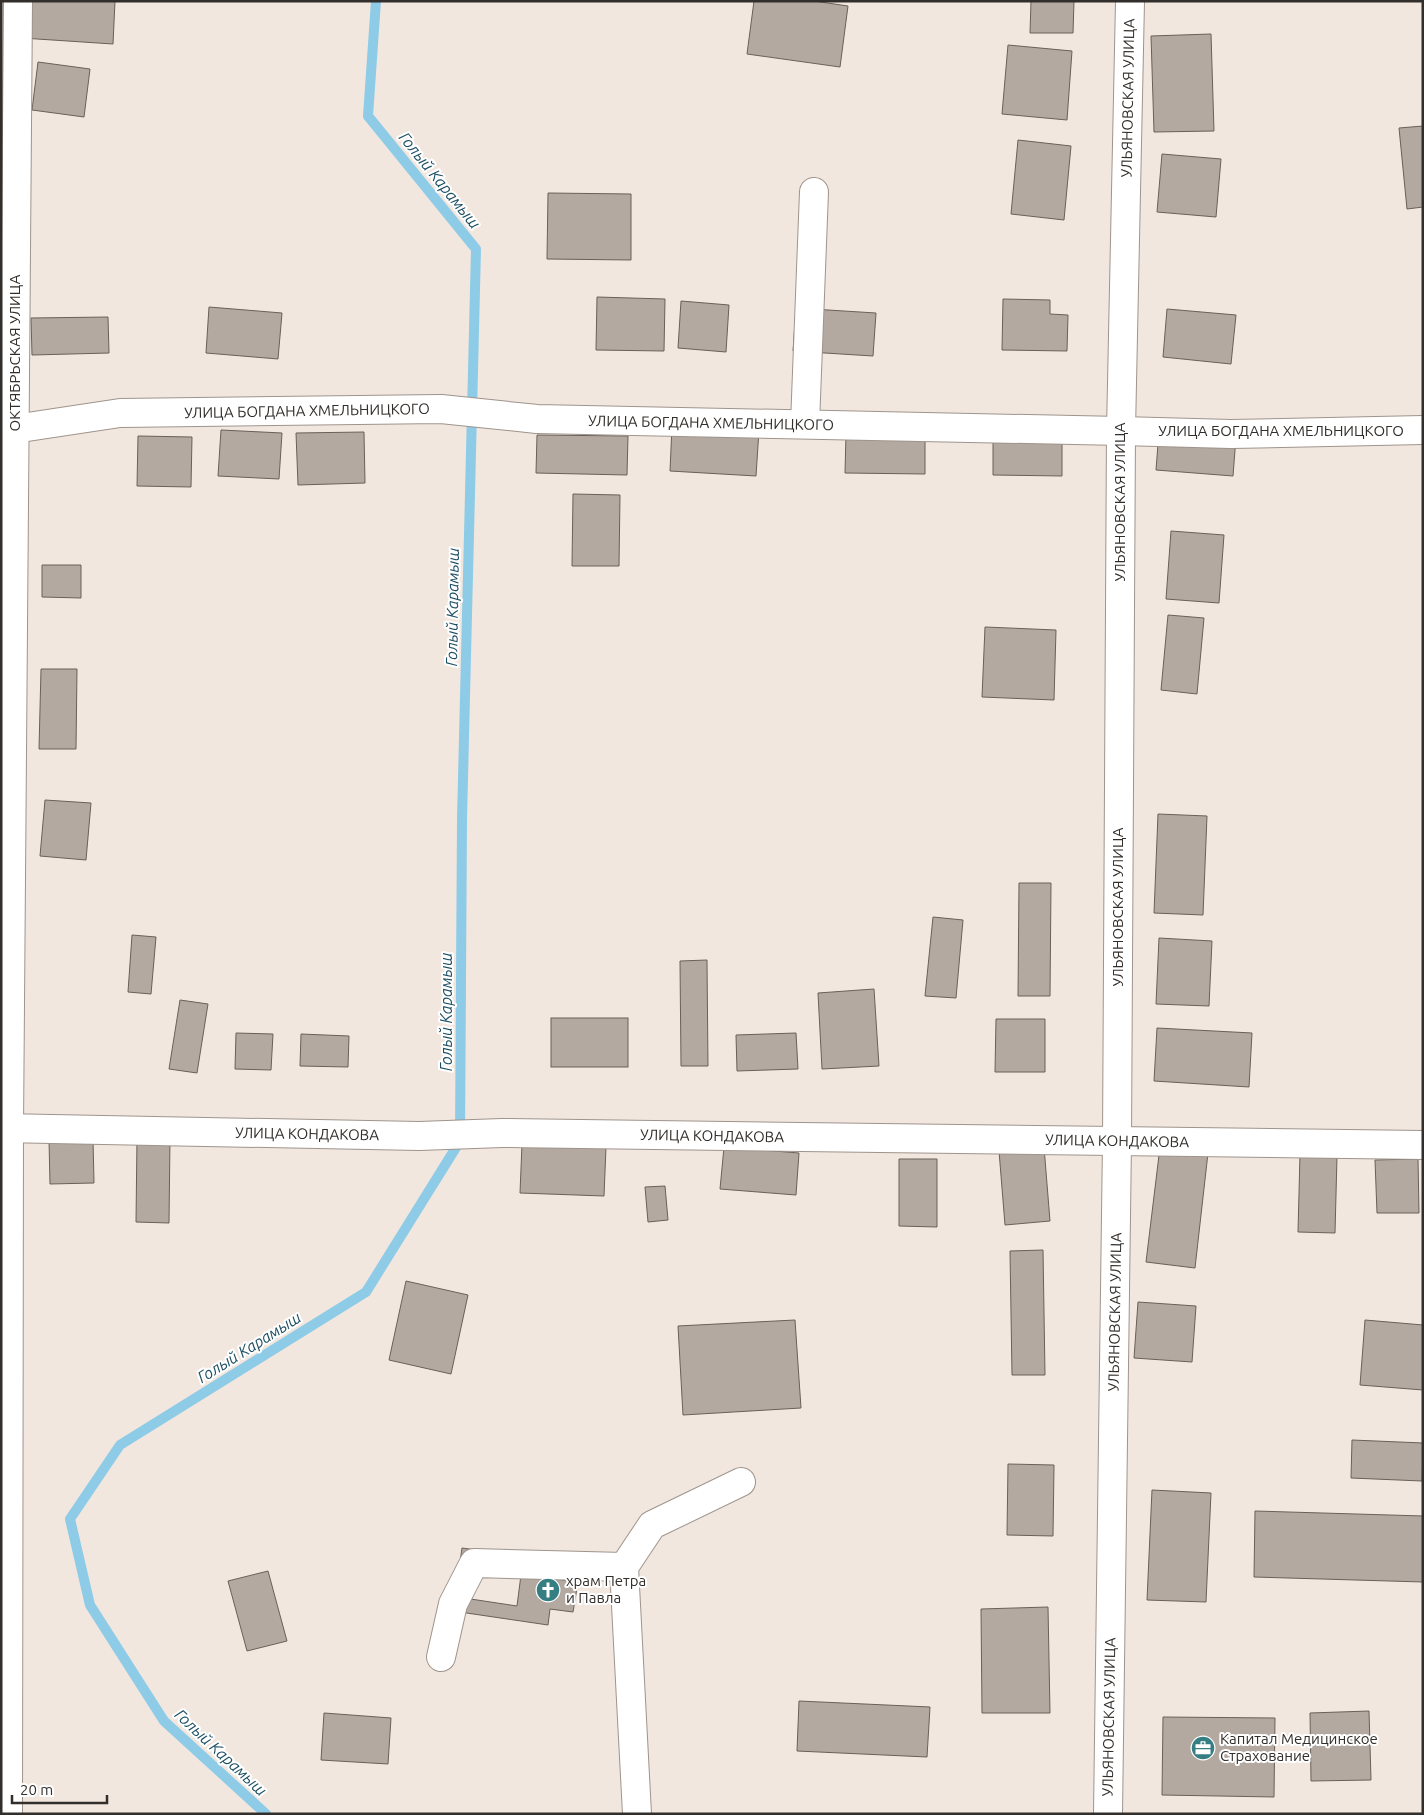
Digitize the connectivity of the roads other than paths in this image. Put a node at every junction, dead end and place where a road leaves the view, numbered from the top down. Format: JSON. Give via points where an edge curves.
{"nodes":[{"id":1,"x":18,"y":1,"type":"edge"},
{"id":2,"x":1130,"y":1,"type":"edge"},
{"id":3,"x":814,"y":192,"type":"dead end"},
{"id":4,"x":805,"y":424,"type":"junction"},
{"id":5,"x":8,"y":427,"type":"edge"},
{"id":6,"x":1121,"y":430,"type":"junction"},
{"id":7,"x":1423,"y":430,"type":"edge"},
{"id":8,"x":5,"y":1128,"type":"edge"},
{"id":9,"x":1117,"y":1141,"type":"junction"},
{"id":10,"x":1423,"y":1145,"type":"edge"},
{"id":11,"x":740,"y":1482,"type":"dead end"},
{"id":12,"x":624,"y":1567,"type":"junction"},
{"id":13,"x":441,"y":1656,"type":"dead end"},
{"id":14,"x":8,"y":1814,"type":"edge"},
{"id":15,"x":637,"y":1814,"type":"edge"},
{"id":16,"x":1108,"y":1814,"type":"edge"}],
"edges":[{"from":1,"to":5,"type":"street","name":"ОКТЯБРЬСКАЯ УЛИЦА"},
{"from":2,"to":6,"type":"street","name":"УЛЬЯНОВСКАЯ УЛИЦА"},
{"from":3,"to":4,"type":"street"},
{"from":4,"to":5,"type":"street","name":"УЛИЦА БОГДАНА ХМЕЛЬНИЦКОГО","via":[[537,419],[441,409],[120,414]]},
{"from":4,"to":6,"type":"street","name":"УЛИЦА БОГДАНА ХМЕЛЬНИЦКОГО"},
{"from":5,"to":8,"type":"street","name":"ОКТЯБРЬСКАЯ УЛИЦА"},
{"from":6,"to":7,"type":"street","name":"УЛИЦА БОГДАНА ХМЕЛЬНИЦКОГО","via":[[1231,434]]},
{"from":6,"to":9,"type":"street","name":"УЛЬЯНОВСКАЯ УЛИЦА"},
{"from":8,"to":9,"type":"street","name":"УЛИЦА КОНДАКОВА","via":[[419,1136],[502,1133]]},
{"from":8,"to":14,"type":"street","name":"ОКТЯБРЬСКАЯ УЛИЦА"},
{"from":9,"to":10,"type":"street","name":"УЛИЦА КОНДАКОВА"},
{"from":9,"to":16,"type":"street","name":"УЛЬЯНОВСКАЯ УЛИЦА"},
{"from":11,"to":12,"type":"street","via":[[652,1526]]},
{"from":12,"to":13,"type":"street","via":[[474,1563],[453,1604]]},
{"from":12,"to":15,"type":"street"}]}
